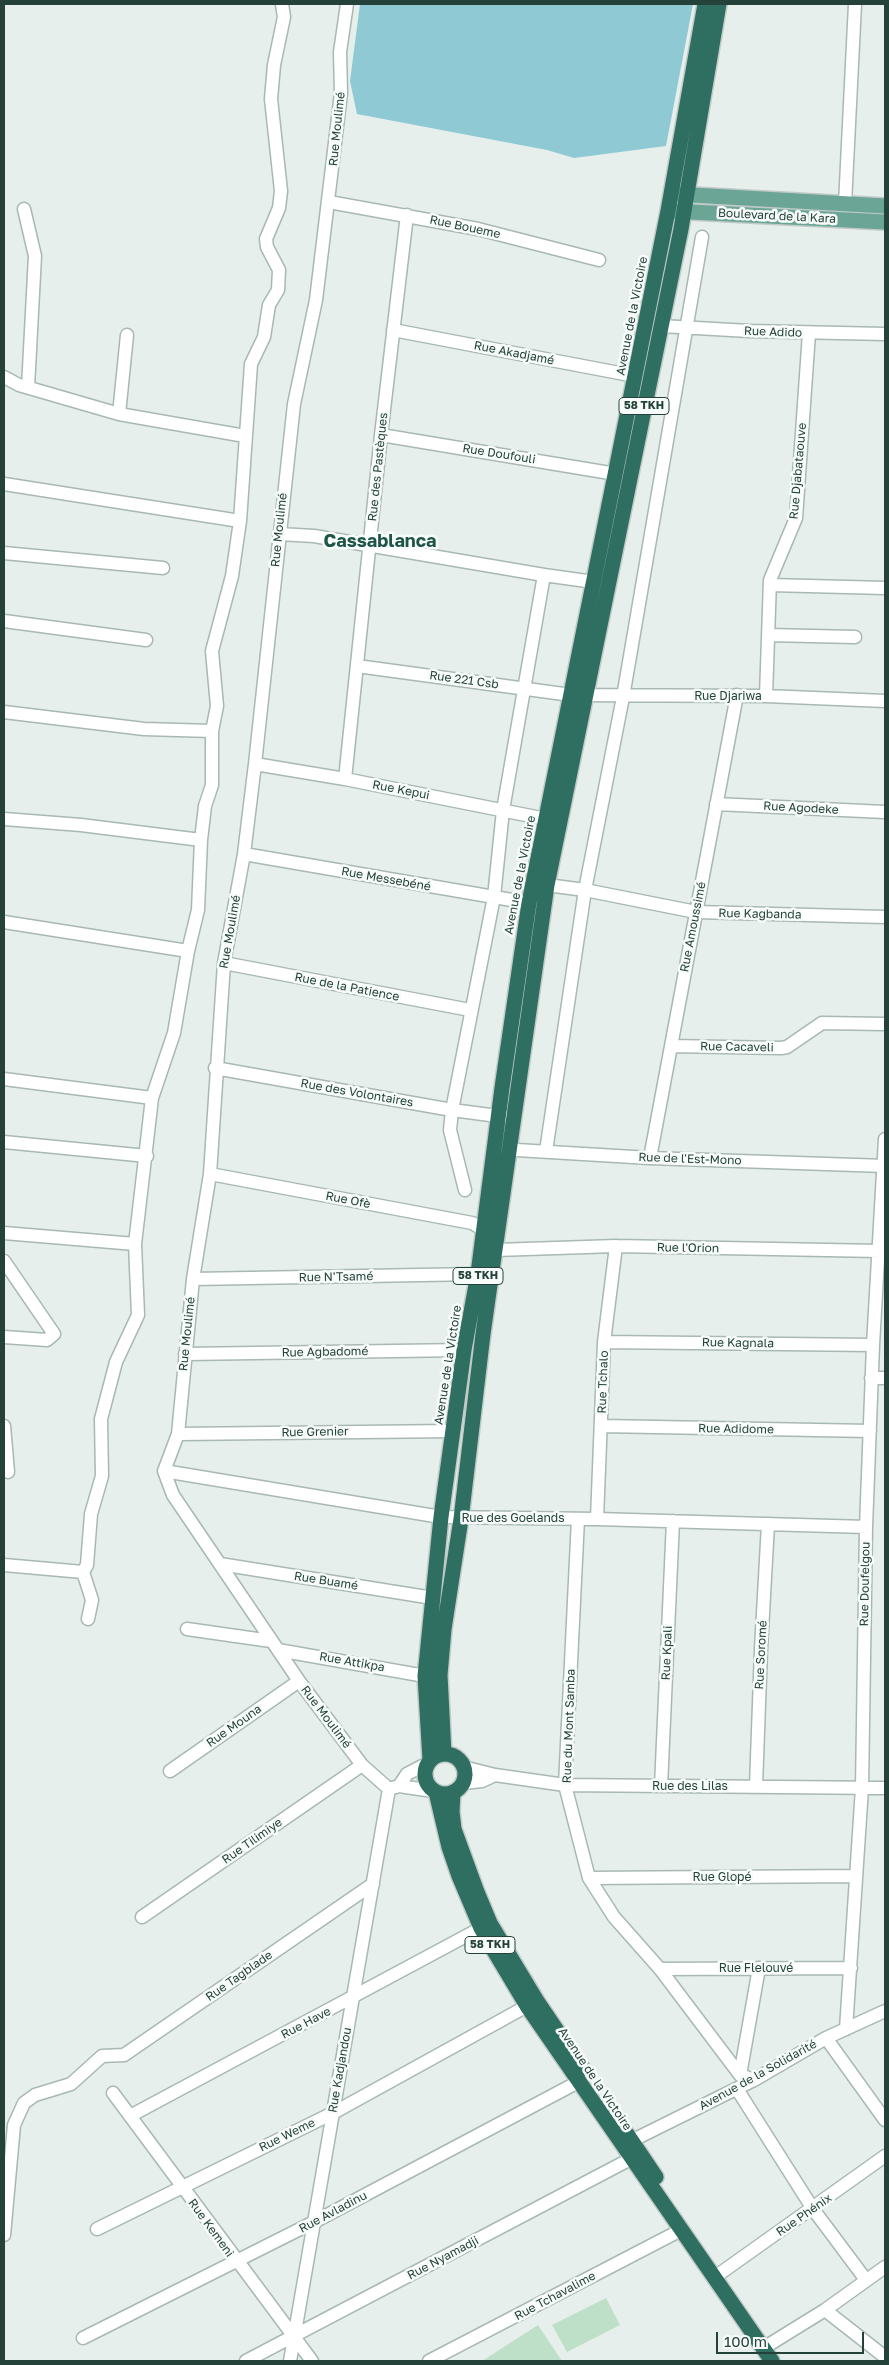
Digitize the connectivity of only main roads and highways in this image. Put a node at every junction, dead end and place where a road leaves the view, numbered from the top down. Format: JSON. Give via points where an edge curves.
{"nodes":[{"id":1,"x":705,"y":4,"type":"edge"},
{"id":2,"x":719,"y":4,"type":"edge"},
{"id":3,"x":679,"y":194,"type":"junction"},
{"id":4,"x":885,"y":206,"type":"edge"},
{"id":5,"x":676,"y":211,"type":"junction"},
{"id":6,"x":885,"y":222,"type":"edge"},
{"id":7,"x":578,"y":695,"type":"junction"},
{"id":8,"x":506,"y":1118,"type":"junction"},
{"id":9,"x":502,"y":1149,"type":"junction"},
{"id":10,"x":444,"y":1754,"type":"junction"},
{"id":11,"x":429,"y":1762,"type":"junction"},
{"id":12,"x":458,"y":1787,"type":"junction"},
{"id":13,"x":435,"y":1791,"type":"junction"},
{"id":14,"x":631,"y":2149,"type":"junction"},
{"id":15,"x":772,"y":2361,"type":"edge"},
{"id":16,"x":783,"y":2361,"type":"edge"}],
"edges":[{"from":1,"to":3,"type":"highway","name":"Avenue de la Victoire","number":"58 TKH"},
{"from":2,"to":3,"type":"highway","name":"Avenue de la Victoire","number":"58 TKH"},
{"from":3,"to":4,"type":"main road","name":"Boulevard de la Kara"},
{"from":3,"to":5,"type":"highway","name":"Avenue de la Victoire","number":"58 TKH"},
{"from":5,"to":6,"type":"main road","name":"Boulevard de la Kara"},
{"from":5,"to":7,"type":"highway","name":"Avenue de la Victoire","number":"58 TKH","via":[[660,326]]},
{"from":5,"to":7,"type":"highway","name":"Avenue de la Victoire","number":"58 TKH","via":[[635,376],[594,582]]},
{"from":7,"to":8,"type":"highway","name":"Avenue de la Victoire","number":"58 TKH"},
{"from":7,"to":8,"type":"highway","name":"Avenue de la Victoire","number":"58 TKH","via":[[546,819],[529,903]]},
{"from":8,"to":9,"type":"highway","name":"Avenue de la Victoire","number":"58 TKH"},
{"from":9,"to":10,"type":"highway","name":"Avenue de la Victoire","number":"58 TKH","via":[[496,1250],[441,1653],[440,1707]]},
{"from":9,"to":11,"type":"highway","name":"Avenue de la Victoire","number":"58 TKH","via":[[484,1230],[464,1350],[441,1517],[425,1676]]},
{"from":10,"to":11,"type":"highway"},
{"from":10,"to":12,"type":"highway","via":[[452,1756],[464,1767]]},
{"from":11,"to":13,"type":"highway","via":[[425,1778]]},
{"from":12,"to":13,"type":"highway","via":[[442,1794]]},
{"from":12,"to":14,"type":"highway","name":"Avenue de la Victoire","number":"58 TKH","via":[[452,1812],[454,1829],[490,1923]]},
{"from":13,"to":14,"type":"highway","name":"Avenue de la Victoire","number":"58 TKH","via":[[449,1847],[481,1928],[527,2006]]},
{"from":14,"to":15,"type":"highway","name":"Avenue de la Victoire","number":"58 TKH","via":[[681,2230]]},
{"from":14,"to":16,"type":"highway","name":"Avenue de la Victoire","number":"58 TKH"}]}
